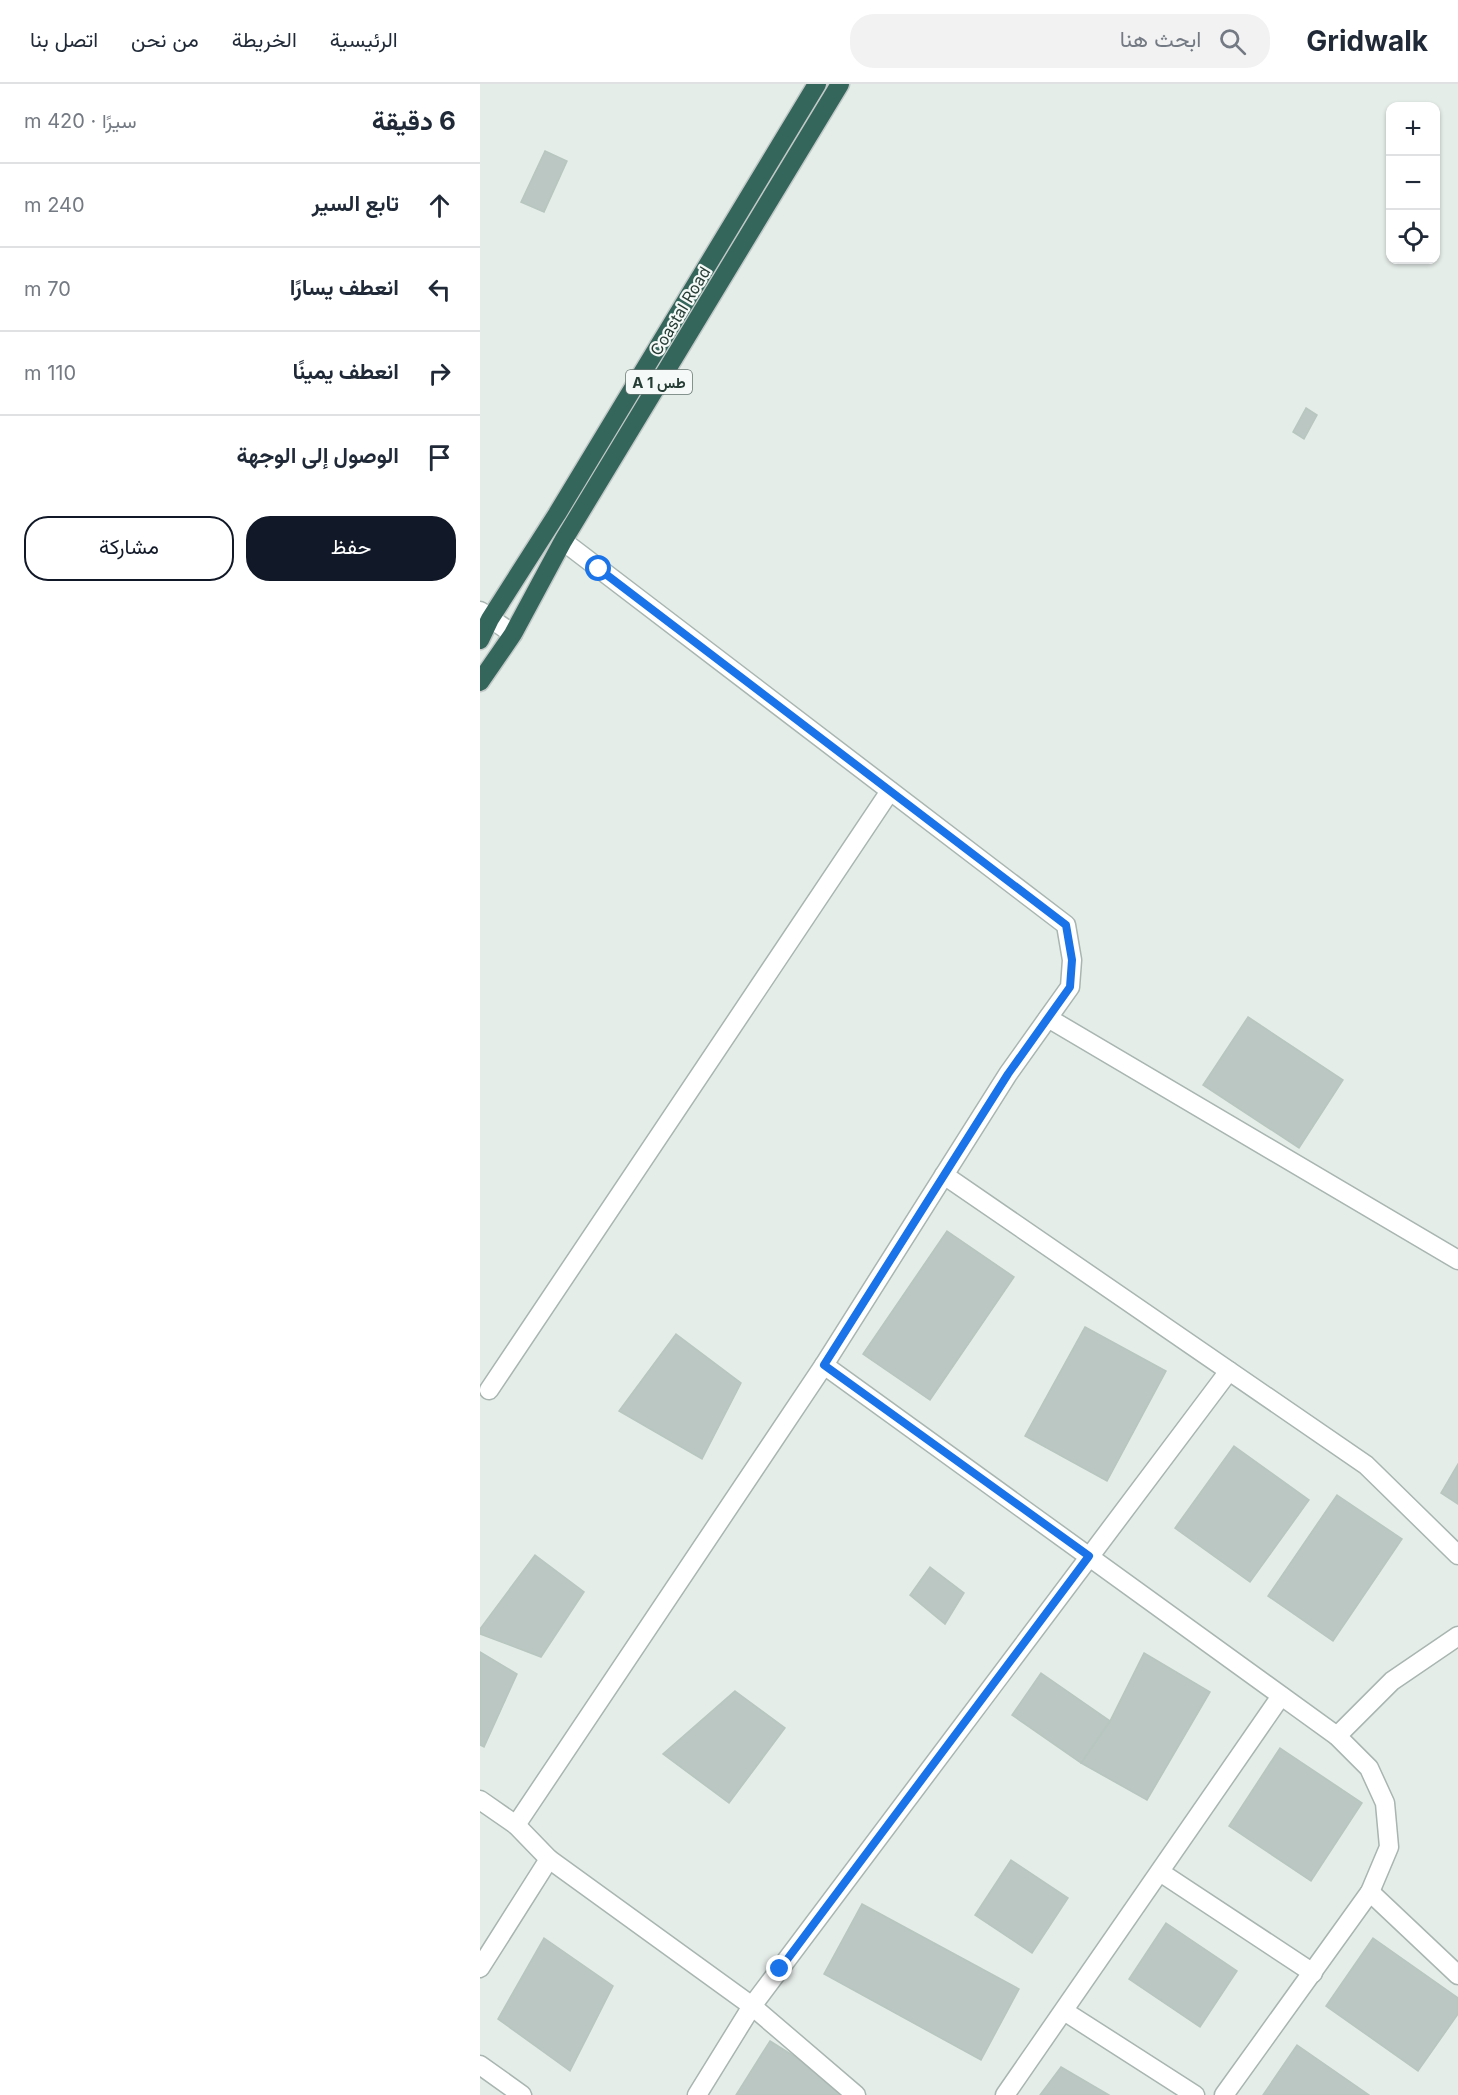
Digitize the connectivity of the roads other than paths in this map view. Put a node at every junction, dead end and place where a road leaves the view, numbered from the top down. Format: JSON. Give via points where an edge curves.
{"nodes":[{"id":1,"x":817,"y":84,"type":"edge"},
{"id":2,"x":840,"y":84,"type":"edge"},
{"id":3,"x":563,"y":541,"type":"junction"},
{"id":4,"x":485,"y":615,"type":"edge"},
{"id":5,"x":513,"y":634,"type":"junction"},
{"id":6,"x":480,"y":640,"type":"edge"},
{"id":7,"x":480,"y":682,"type":"edge"},
{"id":8,"x":890,"y":791,"type":"junction"},
{"id":9,"x":1048,"y":1018,"type":"junction"},
{"id":10,"x":944,"y":1175,"type":"junction"},
{"id":11,"x":1458,"y":1260,"type":"edge"},
{"id":12,"x":824,"y":1365,"type":"junction"},
{"id":13,"x":1229,"y":1371,"type":"junction"},
{"id":14,"x":489,"y":1390,"type":"dead end"},
{"id":15,"x":1458,"y":1555,"type":"edge"},
{"id":16,"x":1089,"y":1556,"type":"junction"},
{"id":17,"x":1458,"y":1636,"type":"edge"},
{"id":18,"x":1281,"y":1696,"type":"junction"},
{"id":19,"x":1337,"y":1736,"type":"junction"},
{"id":20,"x":480,"y":1800,"type":"edge"},
{"id":21,"x":516,"y":1825,"type":"junction"},
{"id":22,"x":549,"y":1859,"type":"junction"},
{"id":23,"x":1160,"y":1872,"type":"junction"},
{"id":24,"x":1370,"y":1892,"type":"junction"},
{"id":25,"x":480,"y":1968,"type":"edge"},
{"id":26,"x":1313,"y":1973,"type":"junction"},
{"id":27,"x":1458,"y":1975,"type":"edge"},
{"id":28,"x":752,"y":2006,"type":"junction"},
{"id":29,"x":1064,"y":2011,"type":"junction"},
{"id":30,"x":480,"y":2065,"type":"edge"},
{"id":31,"x":522,"y":2095,"type":"edge"},
{"id":32,"x":697,"y":2095,"type":"edge"},
{"id":33,"x":856,"y":2095,"type":"edge"},
{"id":34,"x":1005,"y":2095,"type":"edge"},
{"id":35,"x":1195,"y":2095,"type":"edge"},
{"id":36,"x":1224,"y":2095,"type":"edge"}],
"edges":[{"from":1,"to":4,"type":"highway","name":"Coastal Road","number":"A 1 طس","via":[[558,514]]},
{"from":2,"to":3,"type":"highway","name":"Coastal Road","number":"A 1 طس"},
{"from":3,"to":5,"type":"highway","name":"Coastal Road","number":"A 1 طس"},
{"from":3,"to":8,"type":"street"},
{"from":4,"to":5,"type":"street"},
{"from":4,"to":6,"type":"highway","name":"Coastal Road","number":"A 1 طس"},
{"from":5,"to":7,"type":"highway","name":"Coastal Road","number":"A 1 طس"},
{"from":8,"to":9,"type":"street","via":[[1066,925],[1072,960],[1070,987]]},
{"from":8,"to":14,"type":"street"},
{"from":9,"to":10,"type":"street"},
{"from":9,"to":11,"type":"street"},
{"from":10,"to":12,"type":"street"},
{"from":10,"to":13,"type":"street"},
{"from":12,"to":16,"type":"street"},
{"from":12,"to":21,"type":"street"},
{"from":13,"to":15,"type":"street","via":[[1366,1465]]},
{"from":13,"to":16,"type":"street"},
{"from":16,"to":18,"type":"street"},
{"from":16,"to":28,"type":"street"},
{"from":17,"to":19,"type":"street","via":[[1392,1681]]},
{"from":18,"to":19,"type":"street"},
{"from":18,"to":23,"type":"street"},
{"from":19,"to":24,"type":"street","via":[[1369,1768],[1385,1803],[1389,1847]]},
{"from":20,"to":21,"type":"street"},
{"from":21,"to":22,"type":"street"},
{"from":22,"to":25,"type":"street"},
{"from":22,"to":28,"type":"street"},
{"from":23,"to":26,"type":"street"},
{"from":23,"to":29,"type":"street"},
{"from":24,"to":26,"type":"street"},
{"from":24,"to":27,"type":"street"},
{"from":26,"to":36,"type":"street"},
{"from":28,"to":32,"type":"street"},
{"from":28,"to":33,"type":"street"},
{"from":29,"to":34,"type":"street"},
{"from":29,"to":35,"type":"street"},
{"from":30,"to":31,"type":"street"}]}
